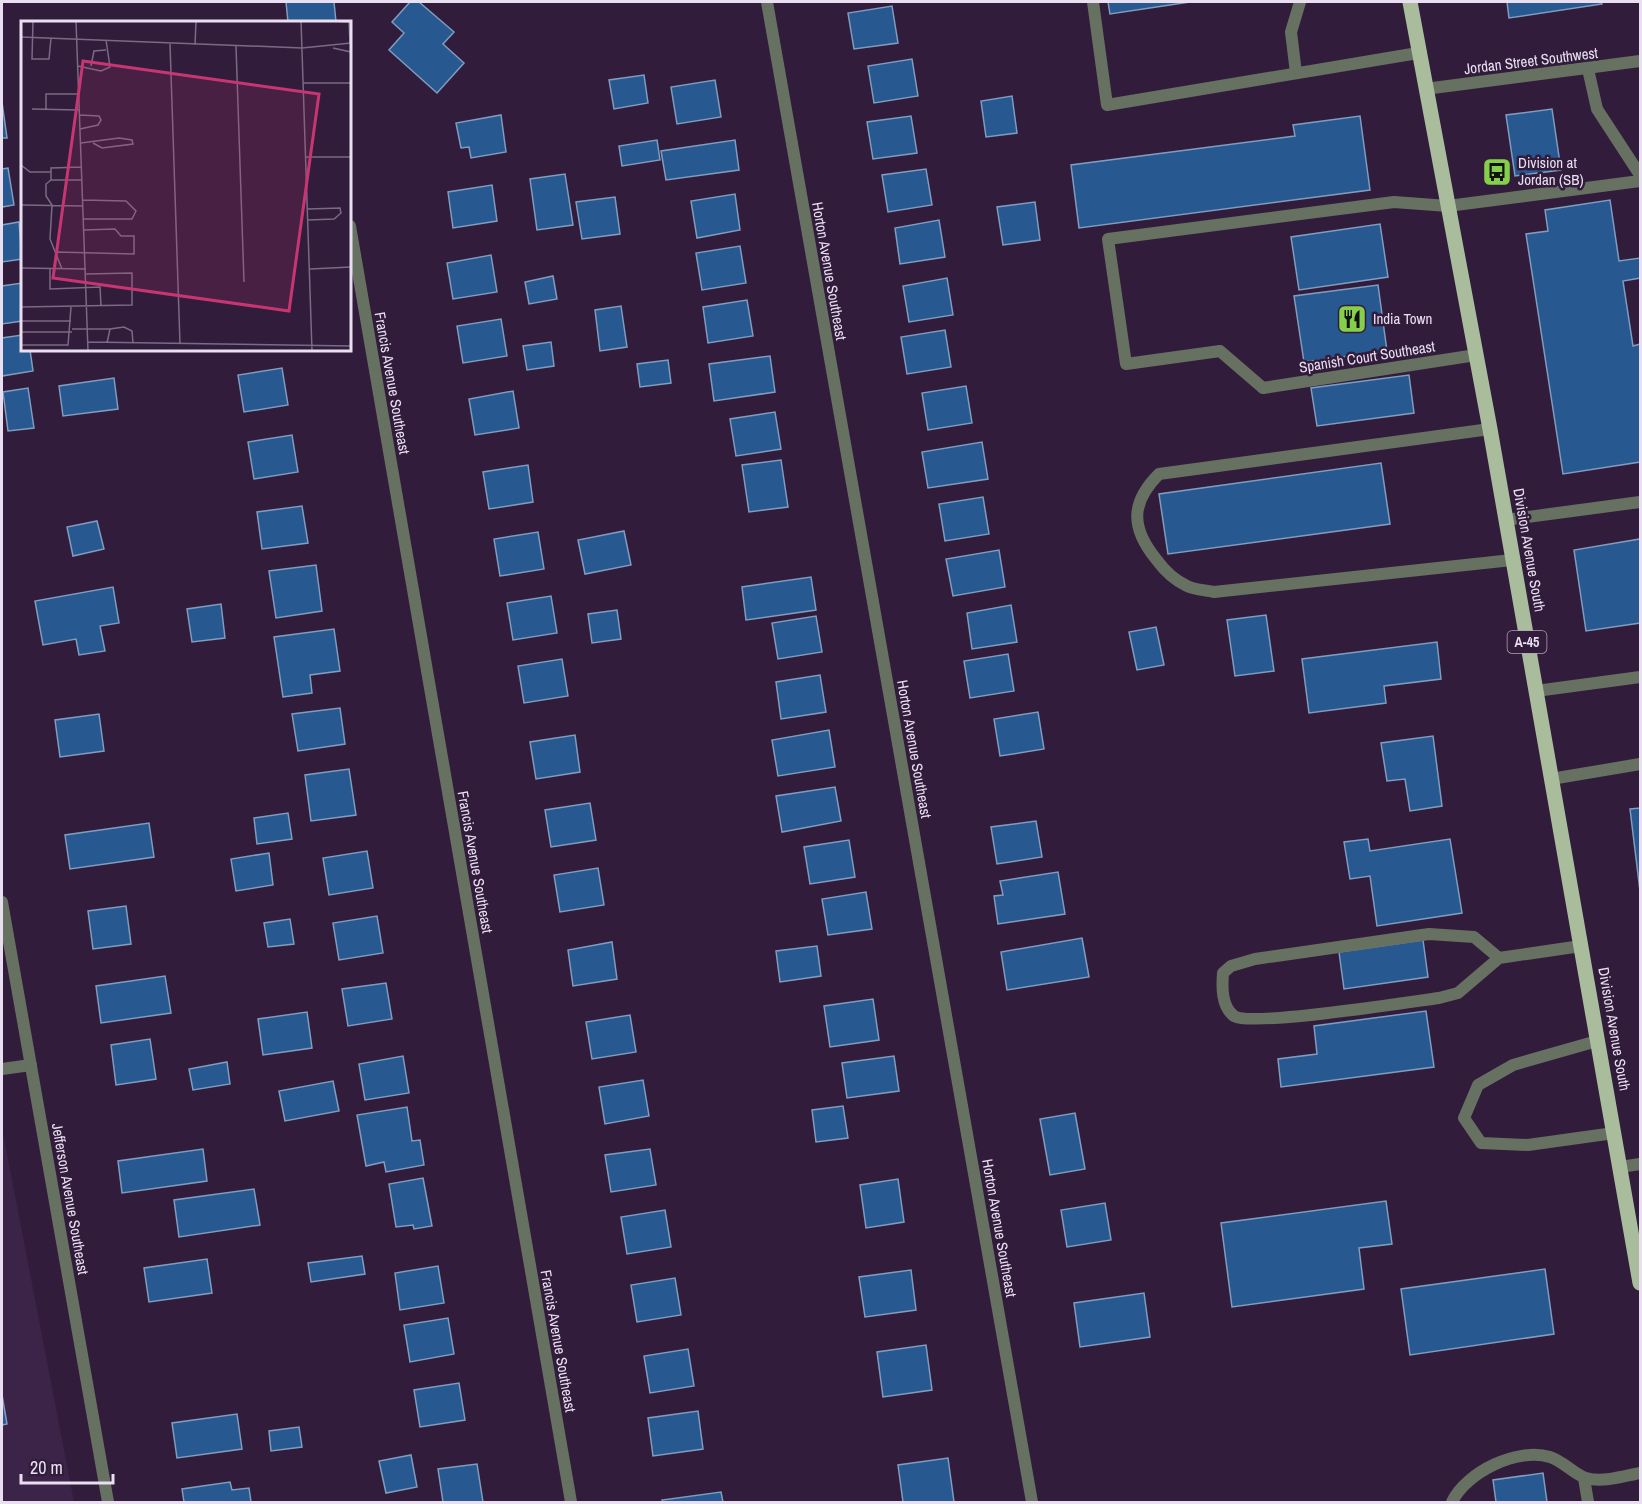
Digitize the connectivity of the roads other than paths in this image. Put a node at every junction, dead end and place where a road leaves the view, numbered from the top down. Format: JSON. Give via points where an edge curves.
{"nodes":[{"id":1,"x":766,"y":2,"type":"edge"},
{"id":2,"x":1093,"y":2,"type":"edge"},
{"id":3,"x":1300,"y":2,"type":"edge"},
{"id":4,"x":1410,"y":2,"type":"edge"},
{"id":5,"x":1418,"y":53,"type":"junction"},
{"id":6,"x":1641,"y":61,"type":"edge"},
{"id":7,"x":1588,"y":69,"type":"junction"},
{"id":8,"x":1296,"y":73,"type":"junction"},
{"id":9,"x":1425,"y":89,"type":"junction"},
{"id":10,"x":1641,"y":175,"type":"edge"},
{"id":11,"x":1641,"y":181,"type":"edge"},
{"id":12,"x":1448,"y":206,"type":"junction"},
{"id":13,"x":351,"y":232,"type":"edge"},
{"id":14,"x":1476,"y":356,"type":"junction"},
{"id":15,"x":1490,"y":429,"type":"junction"},
{"id":16,"x":1641,"y":502,"type":"edge"},
{"id":17,"x":1505,"y":519,"type":"junction"},
{"id":18,"x":1512,"y":560,"type":"junction"},
{"id":19,"x":1641,"y":677,"type":"edge"},
{"id":20,"x":1536,"y":691,"type":"junction"},
{"id":21,"x":1641,"y":764,"type":"edge"},
{"id":22,"x":1551,"y":779,"type":"junction"},
{"id":23,"x":2,"y":902,"type":"edge"},
{"id":24,"x":1581,"y":946,"type":"junction"},
{"id":25,"x":1499,"y":958,"type":"junction"},
{"id":26,"x":1597,"y":1041,"type":"junction"},
{"id":27,"x":31,"y":1065,"type":"junction"},
{"id":28,"x":2,"y":1069,"type":"edge"},
{"id":29,"x":1614,"y":1133,"type":"junction"},
{"id":30,"x":1641,"y":1164,"type":"edge"},
{"id":31,"x":1620,"y":1167,"type":"junction"},
{"id":32,"x":1640,"y":1280,"type":"edge"},
{"id":33,"x":1641,"y":1473,"type":"edge"},
{"id":34,"x":1584,"y":1478,"type":"junction"},
{"id":35,"x":108,"y":1503,"type":"edge"},
{"id":36,"x":571,"y":1503,"type":"edge"},
{"id":37,"x":1032,"y":1503,"type":"edge"},
{"id":38,"x":1452,"y":1503,"type":"edge"},
{"id":39,"x":1588,"y":1503,"type":"edge"}],
"edges":[{"from":1,"to":37,"type":"street","name":"Horton Avenue Southeast"},
{"from":2,"to":8,"type":"street","via":[[1107,105]]},
{"from":3,"to":8,"type":"street","via":[[1291,32]]},
{"from":4,"to":5,"type":"main road","name":"Division Avenue South","number":"A-45"},
{"from":5,"to":8,"type":"street"},
{"from":5,"to":9,"type":"main road","name":"Division Avenue South","number":"A-45"},
{"from":6,"to":7,"type":"street","name":"Jordan Street Southwest"},
{"from":7,"to":9,"type":"street","name":"Jordan Street Southwest"},
{"from":7,"to":10,"type":"street","via":[[1597,109]]},
{"from":9,"to":12,"type":"main road","name":"Division Avenue South","number":"A-45"},
{"from":11,"to":12,"type":"street"},
{"from":12,"to":14,"type":"main road","name":"Division Avenue South","number":"A-45"},
{"from":12,"to":14,"type":"street","name":"Spanish Court Southeast","via":[[1394,202],[1108,239],[1126,364],[1220,351],[1263,388]]},
{"from":13,"to":36,"type":"street","name":"Francis Avenue Southeast"},
{"from":14,"to":15,"type":"main road","name":"Division Avenue South","number":"A-45"},
{"from":15,"to":17,"type":"main road","name":"Division Avenue South","number":"A-45"},
{"from":15,"to":18,"type":"street","via":[[1159,474],[1143,490],[1137,508],[1138,530],[1144,545],[1166,573],[1188,587],[1214,592]]},
{"from":16,"to":17,"type":"street"},
{"from":17,"to":18,"type":"main road","name":"Division Avenue South","number":"A-45"},
{"from":18,"to":20,"type":"main road","name":"Division Avenue South","number":"A-45"},
{"from":19,"to":20,"type":"street"},
{"from":20,"to":22,"type":"main road","name":"Division Avenue South","number":"A-45"},
{"from":21,"to":22,"type":"street"},
{"from":22,"to":24,"type":"main road","name":"Division Avenue South","number":"A-45"},
{"from":23,"to":27,"type":"street","name":"Jefferson Avenue Southeast"},
{"from":24,"to":25,"type":"street"},
{"from":24,"to":26,"type":"main road","name":"Division Avenue South","number":"A-45"},
{"from":25,"to":25,"type":"street","via":[[1458,993],[1440,998],[1252,1020],[1234,1016],[1225,1005],[1222,988],[1223,973],[1231,966],[1428,934],[1474,937]]},
{"from":26,"to":29,"type":"main road","name":"Division Avenue South","number":"A-45"},
{"from":26,"to":29,"type":"street","via":[[1513,1065],[1478,1085],[1464,1118],[1481,1143],[1528,1145]]},
{"from":27,"to":28,"type":"street"},
{"from":27,"to":35,"type":"street","name":"Jefferson Avenue Southeast"},
{"from":29,"to":31,"type":"main road","name":"Division Avenue South","number":"A-45"},
{"from":30,"to":31,"type":"street"},
{"from":31,"to":32,"type":"main road","name":"Division Avenue South","number":"A-45"},
{"from":33,"to":34,"type":"street","via":[[1610,1479]]},
{"from":34,"to":38,"type":"street","via":[[1548,1456],[1513,1457],[1486,1467],[1457,1492]]},
{"from":34,"to":39,"type":"street"}]}
